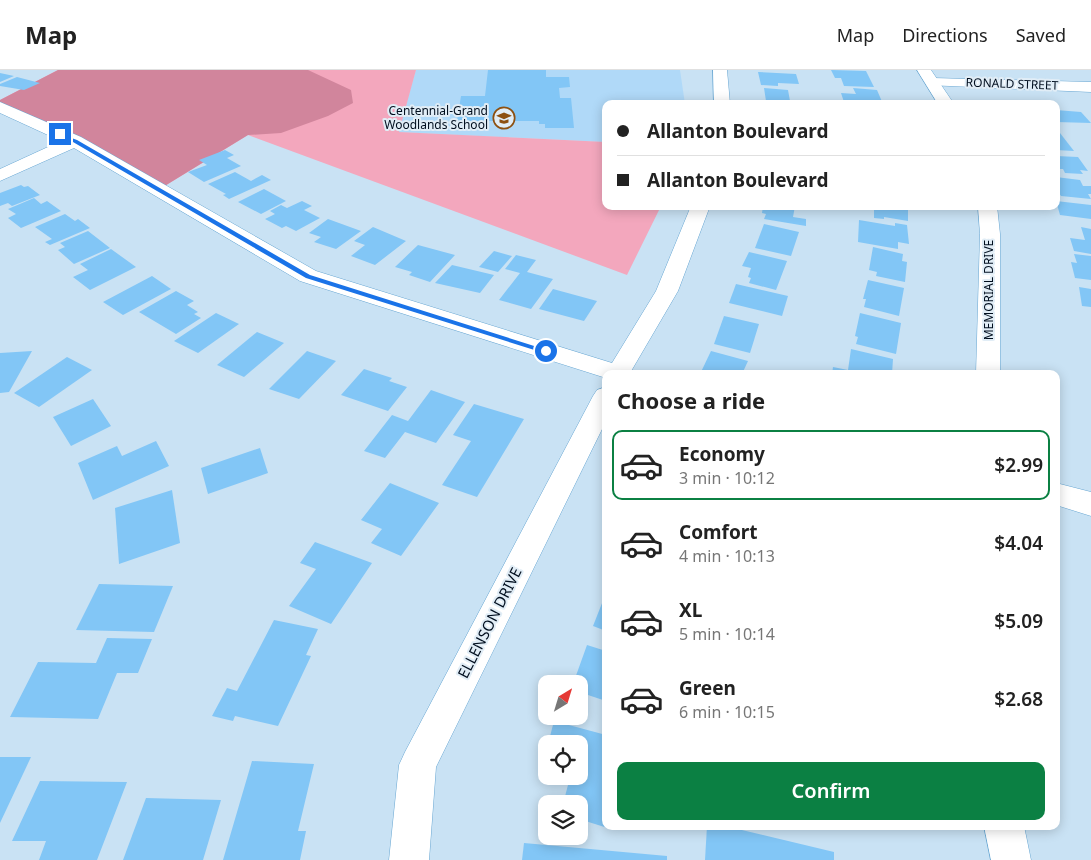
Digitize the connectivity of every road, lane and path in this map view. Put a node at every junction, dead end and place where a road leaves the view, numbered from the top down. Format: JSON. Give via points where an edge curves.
{"nodes":[{"id":1,"x":720,"y":70,"type":"edge"},
{"id":2,"x":928,"y":76,"type":"edge"},
{"id":3,"x":1091,"y":87,"type":"edge"},
{"id":4,"x":722,"y":100,"type":"edge"},
{"id":5,"x":943,"y":100,"type":"edge"},
{"id":6,"x":0,"y":107,"type":"edge"},
{"id":7,"x":75,"y":141,"type":"junction"},
{"id":8,"x":0,"y":176,"type":"edge"},
{"id":9,"x":699,"y":210,"type":"edge"},
{"id":10,"x":987,"y":210,"type":"edge"},
{"id":11,"x":620,"y":370,"type":"edge"},
{"id":12,"x":988,"y":370,"type":"edge"},
{"id":13,"x":602,"y":377,"type":"edge"},
{"id":14,"x":602,"y":405,"type":"edge"},
{"id":15,"x":1060,"y":495,"type":"edge"},
{"id":16,"x":1091,"y":504,"type":"edge"},
{"id":17,"x":1005,"y":830,"type":"edge"},
{"id":18,"x":409,"y":860,"type":"edge"},
{"id":19,"x":1012,"y":860,"type":"edge"}],
"edges":[{"from":1,"to":4,"type":"street"},
{"from":2,"to":3,"type":"street","name":"RONALD STREET"},
{"from":2,"to":5,"type":"street"},
{"from":6,"to":7,"type":"street"},
{"from":7,"to":8,"type":"street"},
{"from":7,"to":13,"type":"street","via":[[308,276]]},
{"from":9,"to":11,"type":"street","name":"ELLENSON DRIVE","via":[[667,291]]},
{"from":10,"to":12,"type":"street","name":"MEMORIAL DRIVE"},
{"from":14,"to":18,"type":"street","name":"ELLENSON DRIVE","via":[[418,766]]},
{"from":15,"to":16,"type":"street"},
{"from":17,"to":19,"type":"street"}]}
